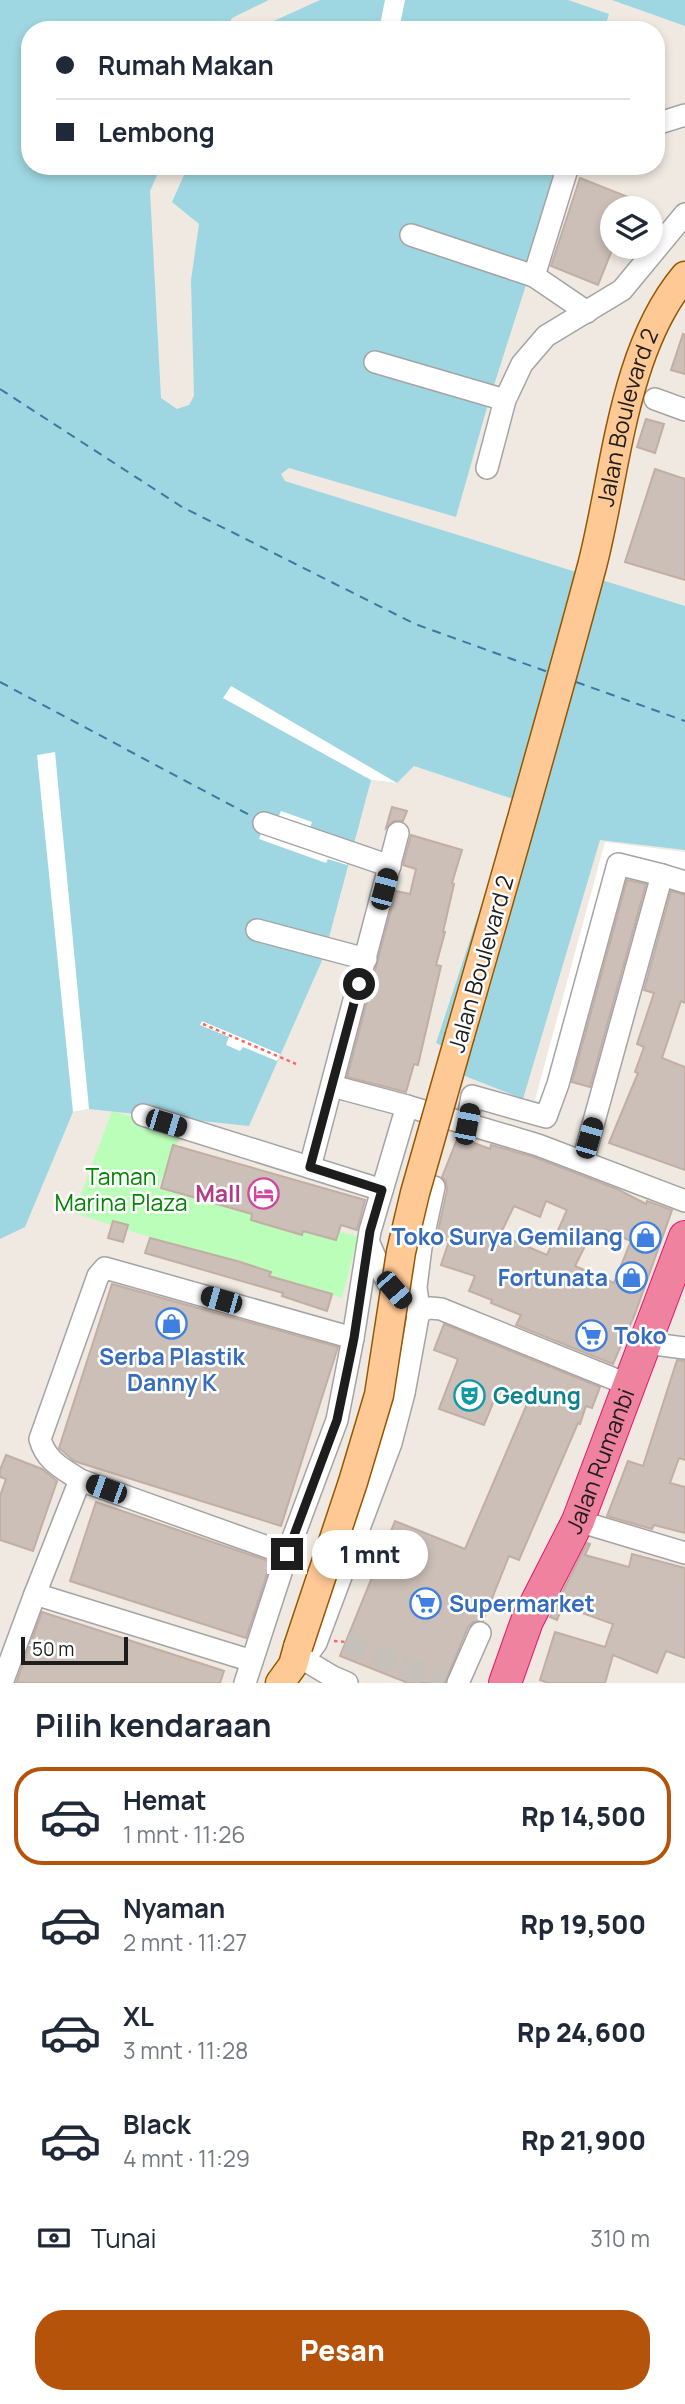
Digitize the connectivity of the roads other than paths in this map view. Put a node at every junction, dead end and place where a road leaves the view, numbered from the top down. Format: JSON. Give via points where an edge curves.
{"nodes":[{"id":1,"x":685,"y":114,"type":"edge"},
{"id":2,"x":665,"y":121,"type":"edge"},
{"id":3,"x":565,"y":175,"type":"edge"},
{"id":4,"x":685,"y":214,"type":"edge"},
{"id":5,"x":411,"y":235,"type":"dead end"},
{"id":6,"x":534,"y":276,"type":"junction"},
{"id":7,"x":685,"y":276,"type":"edge"},
{"id":8,"x":587,"y":312,"type":"junction"},
{"id":9,"x":375,"y":362,"type":"dead end"},
{"id":10,"x":655,"y":399,"type":"dead end"},
{"id":11,"x":505,"y":400,"type":"junction"},
{"id":12,"x":685,"y":410,"type":"edge"},
{"id":13,"x":487,"y":468,"type":"dead end"},
{"id":14,"x":264,"y":823,"type":"dead end"},
{"id":15,"x":398,"y":833,"type":"dead end"},
{"id":16,"x":390,"y":866,"type":"junction"},
{"id":17,"x":662,"y":875,"type":"junction"},
{"id":18,"x":685,"y":881,"type":"edge"},
{"id":19,"x":257,"y":930,"type":"dead end"},
{"id":20,"x":366,"y":959,"type":"junction"},
{"id":21,"x":332,"y":1086,"type":"junction"},
{"id":22,"x":407,"y":1106,"type":"junction"},
{"id":23,"x":143,"y":1115,"type":"dead end"},
{"id":24,"x":463,"y":1123,"type":"junction"},
{"id":25,"x":583,"y":1161,"type":"junction"},
{"id":26,"x":310,"y":1167,"type":"junction"},
{"id":27,"x":434,"y":1187,"type":"dead end"},
{"id":28,"x":382,"y":1190,"type":"junction"},
{"id":29,"x":685,"y":1201,"type":"edge"},
{"id":30,"x":685,"y":1237,"type":"edge"},
{"id":31,"x":369,"y":1242,"type":"junction"},
{"id":32,"x":419,"y":1311,"type":"junction"},
{"id":33,"x":354,"y":1338,"type":"junction"},
{"id":34,"x":646,"y":1343,"type":"junction"},
{"id":35,"x":685,"y":1348,"type":"edge"},
{"id":36,"x":629,"y":1385,"type":"junction"},
{"id":37,"x":80,"y":1480,"type":"junction"},
{"id":38,"x":578,"y":1521,"type":"junction"},
{"id":39,"x":685,"y":1553,"type":"edge"},
{"id":40,"x":287,"y":1554,"type":"junction"},
{"id":41,"x":35,"y":1594,"type":"junction"},
{"id":42,"x":480,"y":1633,"type":"dead end"},
{"id":43,"x":252,"y":1661,"type":"junction"},
{"id":44,"x":293,"y":1666,"type":"edge"},
{"id":45,"x":2,"y":1683,"type":"edge"},
{"id":46,"x":245,"y":1683,"type":"edge"},
{"id":47,"x":347,"y":1683,"type":"edge"},
{"id":48,"x":458,"y":1683,"type":"edge"},
{"id":49,"x":505,"y":1683,"type":"edge"}],
"edges":[{"from":1,"to":2,"type":"street"},
{"from":3,"to":6,"type":"street"},
{"from":4,"to":8,"type":"street","via":[[622,290]]},
{"from":5,"to":6,"type":"street"},
{"from":6,"to":8,"type":"street"},
{"from":7,"to":44,"type":"main road","name":"Jalan Boulevard 2","bridge":true,"via":[[651,330],[635,376],[593,562],[415,1193],[379,1395]]},
{"from":8,"to":11,"type":"street","via":[[545,336],[522,364]]},
{"from":9,"to":11,"type":"street"},
{"from":10,"to":12,"type":"street"},
{"from":11,"to":13,"type":"street"},
{"from":14,"to":16,"type":"street"},
{"from":15,"to":16,"type":"street"},
{"from":16,"to":20,"type":"street"},
{"from":17,"to":18,"type":"street"},
{"from":17,"to":24,"type":"street","via":[[618,864],[546,1116],[472,1096]]},
{"from":17,"to":25,"type":"street"},
{"from":19,"to":20,"type":"street"},
{"from":20,"to":21,"type":"street"},
{"from":21,"to":22,"type":"street"},
{"from":21,"to":26,"type":"street"},
{"from":22,"to":24,"type":"street"},
{"from":22,"to":28,"type":"street"},
{"from":23,"to":26,"type":"street"},
{"from":24,"to":25,"type":"street"},
{"from":25,"to":29,"type":"street"},
{"from":26,"to":28,"type":"street"},
{"from":27,"to":32,"type":"street","via":[[416,1287]]},
{"from":28,"to":31,"type":"street"},
{"from":30,"to":34,"type":"highway","name":"Jalan Rumanbi"},
{"from":31,"to":32,"type":"street","via":[[384,1279],[403,1302]]},
{"from":31,"to":33,"type":"street"},
{"from":32,"to":36,"type":"street","via":[[441,1309]]},
{"from":32,"to":44,"type":"street","via":[[385,1462],[316,1643]]},
{"from":33,"to":37,"type":"street","via":[[106,1268],[98,1276],[40,1439],[51,1461]]},
{"from":33,"to":40,"type":"street","via":[[337,1420]]},
{"from":34,"to":35,"type":"street"},
{"from":34,"to":36,"type":"highway","name":"Jalan Rumanbi"},
{"from":36,"to":38,"type":"highway","name":"Jalan Rumanbi"},
{"from":37,"to":40,"type":"street"},
{"from":37,"to":41,"type":"street"},
{"from":38,"to":39,"type":"street"},
{"from":38,"to":49,"type":"highway","name":"Jalan Rumanbi","via":[[527,1621]]},
{"from":40,"to":43,"type":"street"},
{"from":41,"to":43,"type":"street"},
{"from":41,"to":45,"type":"street"},
{"from":42,"to":48,"type":"street"},
{"from":43,"to":46,"type":"street"},
{"from":44,"to":47,"type":"street"}]}
